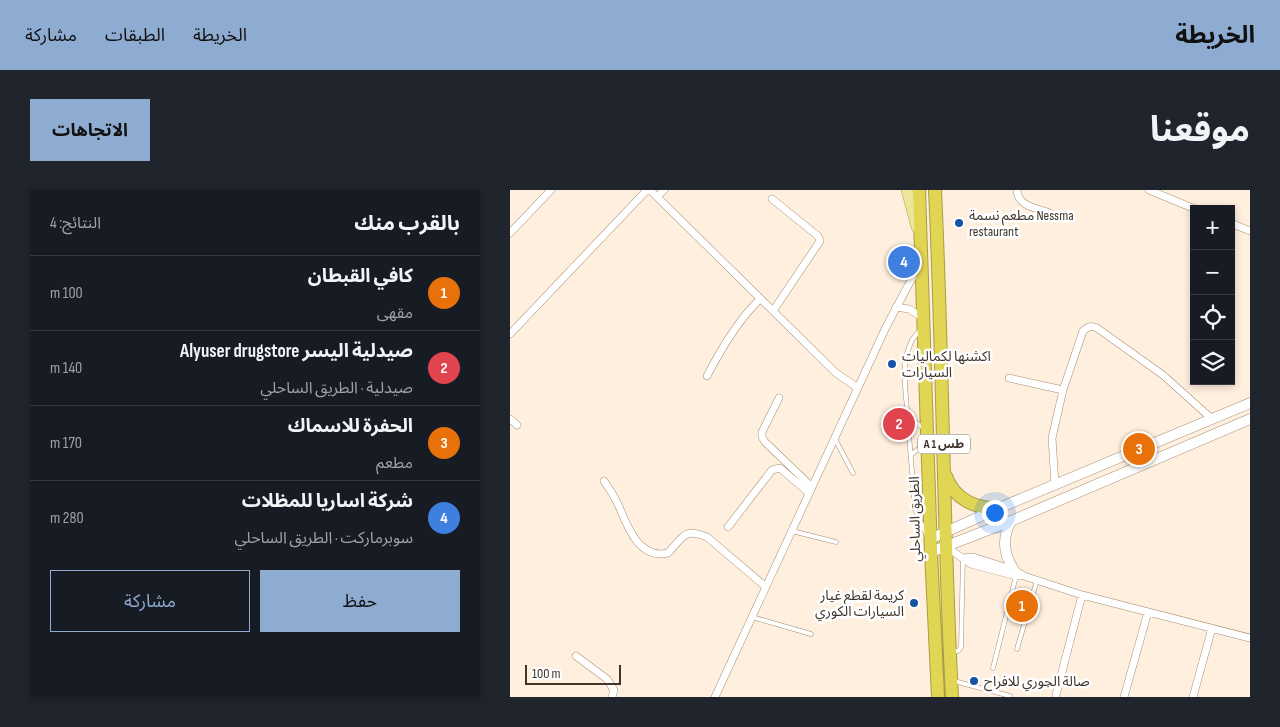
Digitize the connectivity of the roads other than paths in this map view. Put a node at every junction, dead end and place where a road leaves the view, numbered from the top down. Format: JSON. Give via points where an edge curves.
{"nodes":[{"id":1,"x":551,"y":190,"type":"edge"},
{"id":2,"x":648,"y":190,"type":"edge"},
{"id":3,"x":664,"y":190,"type":"edge"},
{"id":4,"x":907,"y":190,"type":"edge"},
{"id":5,"x":919,"y":190,"type":"edge"},
{"id":6,"x":935,"y":190,"type":"edge"},
{"id":7,"x":1017,"y":190,"type":"edge"},
{"id":8,"x":1149,"y":190,"type":"edge"},
{"id":9,"x":657,"y":198,"type":"junction"},
{"id":10,"x":772,"y":199,"type":"dead end"},
{"id":11,"x":1190,"y":207,"type":"edge"},
{"id":12,"x":1050,"y":213,"type":"dead end"},
{"id":13,"x":1235,"y":225,"type":"edge"},
{"id":14,"x":1250,"y":231,"type":"edge"},
{"id":15,"x":510,"y":233,"type":"edge"},
{"id":16,"x":922,"y":244,"type":"junction"},
{"id":17,"x":922,"y":260,"type":"junction"},
{"id":18,"x":760,"y":299,"type":"junction"},
{"id":19,"x":896,"y":307,"type":"junction"},
{"id":20,"x":773,"y":312,"type":"junction"},
{"id":21,"x":923,"y":322,"type":"junction"},
{"id":22,"x":510,"y":334,"type":"edge"},
{"id":23,"x":708,"y":376,"type":"dead end"},
{"id":24,"x":1009,"y":378,"type":"dead end"},
{"id":25,"x":858,"y":388,"type":"junction"},
{"id":26,"x":1063,"y":390,"type":"junction"},
{"id":27,"x":779,"y":398,"type":"dead end"},
{"id":28,"x":1250,"y":403,"type":"edge"},
{"id":29,"x":908,"y":417,"type":"junction"},
{"id":30,"x":510,"y":419,"type":"edge"},
{"id":31,"x":1212,"y":419,"type":"junction"},
{"id":32,"x":1250,"y":420,"type":"edge"},
{"id":33,"x":517,"y":425,"type":"dead end"},
{"id":34,"x":928,"y":436,"type":"junction"},
{"id":35,"x":834,"y":437,"type":"junction"},
{"id":36,"x":911,"y":454,"type":"junction"},
{"id":37,"x":944,"y":470,"type":"junction"},
{"id":38,"x":853,"y":473,"type":"dead end"},
{"id":39,"x":604,"y":481,"type":"dead end"},
{"id":40,"x":1055,"y":485,"type":"junction"},
{"id":41,"x":811,"y":490,"type":"junction"},
{"id":42,"x":999,"y":508,"type":"junction"},
{"id":43,"x":1011,"y":521,"type":"junction"},
{"id":44,"x":728,"y":527,"type":"dead end"},
{"id":45,"x":792,"y":531,"type":"junction"},
{"id":46,"x":946,"y":532,"type":"junction"},
{"id":47,"x":836,"y":542,"type":"dead end"},
{"id":48,"x":930,"y":545,"type":"junction"},
{"id":49,"x":945,"y":546,"type":"junction"},
{"id":50,"x":963,"y":558,"type":"junction"},
{"id":51,"x":1018,"y":574,"type":"junction"},
{"id":52,"x":1036,"y":580,"type":"junction"},
{"id":53,"x":766,"y":587,"type":"junction"},
{"id":54,"x":1082,"y":595,"type":"junction"},
{"id":55,"x":1148,"y":612,"type":"junction"},
{"id":56,"x":752,"y":617,"type":"junction"},
{"id":57,"x":1212,"y":628,"type":"junction"},
{"id":58,"x":811,"y":634,"type":"dead end"},
{"id":59,"x":1250,"y":638,"type":"edge"},
{"id":60,"x":1017,"y":650,"type":"dead end"},
{"id":61,"x":950,"y":653,"type":"junction"},
{"id":62,"x":576,"y":656,"type":"dead end"},
{"id":63,"x":994,"y":668,"type":"dead end"},
{"id":64,"x":951,"y":680,"type":"junction"},
{"id":65,"x":1056,"y":695,"type":"dead end"},
{"id":66,"x":1010,"y":696,"type":"edge"},
{"id":67,"x":612,"y":697,"type":"edge"},
{"id":68,"x":715,"y":697,"type":"edge"},
{"id":69,"x":938,"y":697,"type":"edge"},
{"id":70,"x":952,"y":697,"type":"edge"},
{"id":71,"x":1124,"y":697,"type":"edge"},
{"id":72,"x":1194,"y":697,"type":"edge"}],
"edges":[{"from":1,"to":15,"type":"street"},
{"from":2,"to":9,"type":"street"},
{"from":2,"to":22,"type":"street"},
{"from":3,"to":9,"type":"street"},
{"from":4,"to":16,"type":"main road"},
{"from":5,"to":16,"type":"highway","name":"الطريق الساحلي","number":"A 1 طس"},
{"from":6,"to":37,"type":"highway","number":"A 1 طس"},
{"from":7,"to":12,"type":"street","via":[[1022,203]]},
{"from":8,"to":11,"type":"street"},
{"from":9,"to":18,"type":"street"},
{"from":10,"to":20,"type":"street","via":[[820,241]]},
{"from":13,"to":14,"type":"street"},
{"from":16,"to":17,"type":"highway","name":"الطريق الساحلي","number":"A 1 طس"},
{"from":17,"to":19,"type":"street"},
{"from":17,"to":21,"type":"highway","name":"الطريق الساحلي","number":"A 1 طس"},
{"from":18,"to":20,"type":"street"},
{"from":18,"to":23,"type":"street","via":[[736,329]]},
{"from":19,"to":21,"type":"street","via":[[909,309]]},
{"from":19,"to":25,"type":"street"},
{"from":20,"to":25,"type":"street","via":[[836,373]]},
{"from":21,"to":29,"type":"lane","via":[[905,358]]},
{"from":21,"to":34,"type":"highway","name":"الطريق الساحلي","number":"A 1 طس"},
{"from":24,"to":26,"type":"street"},
{"from":25,"to":35,"type":"street"},
{"from":26,"to":31,"type":"street","via":[[1083,331],[1092,326],[1163,375]]},
{"from":26,"to":40,"type":"street","via":[[1052,438]]},
{"from":27,"to":41,"type":"street","via":[[762,436]]},
{"from":28,"to":31,"type":"main road"},
{"from":29,"to":34,"type":"lane"},
{"from":29,"to":36,"type":"lane"},
{"from":30,"to":33,"type":"street"},
{"from":31,"to":40,"type":"main road"},
{"from":32,"to":43,"type":"main road"},
{"from":34,"to":36,"type":"lane"},
{"from":34,"to":48,"type":"highway","name":"الطريق الساحلي","number":"A 1 طس"},
{"from":35,"to":38,"type":"lane"},
{"from":35,"to":41,"type":"street"},
{"from":36,"to":48,"type":"lane","via":[[915,509]]},
{"from":37,"to":42,"type":"highway","via":[[952,487],[964,500],[981,507]]},
{"from":37,"to":46,"type":"highway","number":"A 1 طس"},
{"from":39,"to":53,"type":"street","via":[[636,542],[650,552],[668,553],[681,537],[697,533],[707,537]]},
{"from":40,"to":42,"type":"main road"},
{"from":41,"to":44,"type":"street","via":[[776,468]]},
{"from":41,"to":45,"type":"street"},
{"from":42,"to":46,"type":"main road"},
{"from":43,"to":49,"type":"main road"},
{"from":43,"to":51,"type":"main road","via":[[1004,542],[1007,557]]},
{"from":45,"to":47,"type":"lane"},
{"from":45,"to":53,"type":"street"},
{"from":46,"to":48,"type":"main road"},
{"from":46,"to":49,"type":"highway","number":"A 1 طس"},
{"from":48,"to":49,"type":"main road"},
{"from":48,"to":69,"type":"highway","name":"الطريق الساحلي","number":"A 1 طس"},
{"from":49,"to":50,"type":"street"},
{"from":49,"to":61,"type":"highway","number":"A 1 طس"},
{"from":50,"to":51,"type":"street","via":[[973,557]]},
{"from":50,"to":61,"type":"lane","via":[[961,647]]},
{"from":51,"to":52,"type":"street"},
{"from":51,"to":63,"type":"lane"},
{"from":52,"to":54,"type":"street"},
{"from":52,"to":60,"type":"lane"},
{"from":53,"to":56,"type":"street"},
{"from":54,"to":55,"type":"street"},
{"from":54,"to":65,"type":"street"},
{"from":55,"to":57,"type":"street"},
{"from":55,"to":71,"type":"street"},
{"from":56,"to":58,"type":"lane"},
{"from":56,"to":68,"type":"street"},
{"from":57,"to":59,"type":"street"},
{"from":57,"to":72,"type":"street"},
{"from":61,"to":64,"type":"highway","number":"A 1 طس"},
{"from":62,"to":67,"type":"street","via":[[607,679],[614,690]]},
{"from":64,"to":66,"type":"lane"},
{"from":64,"to":70,"type":"highway","number":"A 1 طس"}]}
